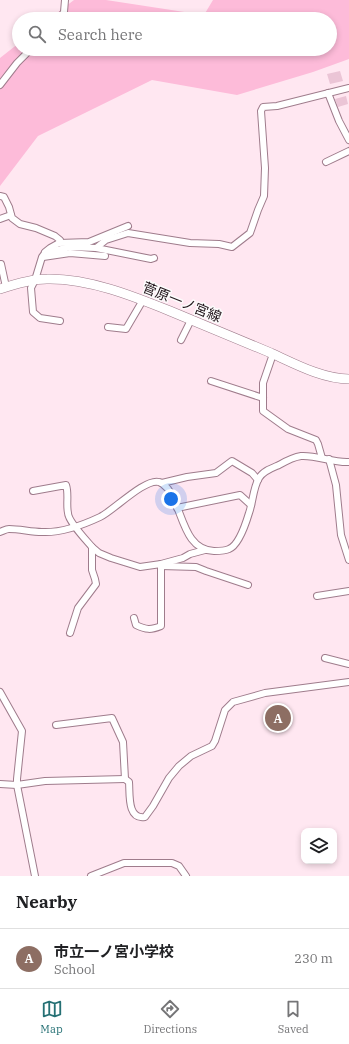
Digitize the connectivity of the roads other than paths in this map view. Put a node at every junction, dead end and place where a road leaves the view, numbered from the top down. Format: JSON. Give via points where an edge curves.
{"nodes":[{"id":1,"x":65,"y":0,"type":"edge"},
{"id":2,"x":64,"y":12,"type":"edge"},
{"id":3,"x":24,"y":56,"type":"edge"},
{"id":4,"x":0,"y":85,"type":"edge"},
{"id":5,"x":349,"y":88,"type":"edge"},
{"id":6,"x":328,"y":93,"type":"junction"},
{"id":7,"x":349,"y":140,"type":"edge"},
{"id":8,"x":349,"y":151,"type":"edge"},
{"id":9,"x":326,"y":162,"type":"dead end"},
{"id":10,"x":0,"y":196,"type":"edge"},
{"id":11,"x":11,"y":215,"type":"junction"},
{"id":12,"x":0,"y":219,"type":"edge"},
{"id":13,"x":128,"y":226,"type":"dead end"},
{"id":14,"x":59,"y":243,"type":"junction"},
{"id":15,"x":96,"y":248,"type":"junction"},
{"id":16,"x":43,"y":255,"type":"junction"},
{"id":17,"x":105,"y":256,"type":"dead end"},
{"id":18,"x":154,"y":258,"type":"dead end"},
{"id":19,"x":1,"y":264,"type":"edge"},
{"id":20,"x":35,"y":280,"type":"junction"},
{"id":21,"x":3,"y":288,"type":"edge"},
{"id":22,"x":143,"y":300,"type":"junction"},
{"id":23,"x":191,"y":320,"type":"junction"},
{"id":24,"x":60,"y":321,"type":"dead end"},
{"id":25,"x":108,"y":327,"type":"dead end"},
{"id":26,"x":181,"y":340,"type":"dead end"},
{"id":27,"x":274,"y":354,"type":"junction"},
{"id":28,"x":349,"y":379,"type":"edge"},
{"id":29,"x":211,"y":381,"type":"dead end"},
{"id":30,"x":263,"y":398,"type":"junction"},
{"id":31,"x":322,"y":458,"type":"junction"},
{"id":32,"x":329,"y":460,"type":"junction"},
{"id":33,"x":349,"y":462,"type":"edge"},
{"id":34,"x":258,"y":480,"type":"junction"},
{"id":35,"x":162,"y":483,"type":"junction"},
{"id":36,"x":33,"y":491,"type":"dead end"},
{"id":37,"x":251,"y":505,"type":"junction"},
{"id":38,"x":177,"y":508,"type":"junction"},
{"id":39,"x":75,"y":527,"type":"junction"},
{"id":40,"x":0,"y":532,"type":"edge"},
{"id":41,"x":92,"y":547,"type":"junction"},
{"id":42,"x":205,"y":550,"type":"junction"},
{"id":43,"x":180,"y":558,"type":"junction"},
{"id":44,"x":349,"y":558,"type":"edge"},
{"id":45,"x":162,"y":565,"type":"junction"},
{"id":46,"x":196,"y":567,"type":"junction"},
{"id":47,"x":248,"y":585,"type":"dead end"},
{"id":48,"x":349,"y":591,"type":"edge"},
{"id":49,"x":317,"y":596,"type":"dead end"},
{"id":50,"x":134,"y":618,"type":"dead end"},
{"id":51,"x":70,"y":633,"type":"dead end"},
{"id":52,"x":325,"y":658,"type":"dead end"},
{"id":53,"x":349,"y":664,"type":"edge"},
{"id":54,"x":349,"y":682,"type":"edge"},
{"id":55,"x":0,"y":692,"type":"edge"},
{"id":56,"x":56,"y":725,"type":"dead end"},
{"id":57,"x":125,"y":779,"type":"junction"},
{"id":58,"x":0,"y":784,"type":"edge"},
{"id":59,"x":17,"y":785,"type":"junction"},
{"id":60,"x":35,"y":876,"type":"edge"},
{"id":61,"x":91,"y":876,"type":"edge"},
{"id":62,"x":186,"y":876,"type":"edge"}],
"edges":[{"from":1,"to":2,"type":"street"},
{"from":3,"to":4,"type":"street"},
{"from":5,"to":6,"type":"street"},
{"from":6,"to":7,"type":"street"},
{"from":6,"to":15,"type":"street","via":[[278,106],[263,107],[261,111],[264,196],[250,233],[232,247],[128,233],[106,240]]},
{"from":8,"to":9,"type":"street"},
{"from":10,"to":11,"type":"street","via":[[4,197]]},
{"from":11,"to":12,"type":"street"},
{"from":11,"to":14,"type":"street","via":[[20,224],[55,236],[60,240]]},
{"from":13,"to":14,"type":"street","via":[[89,242]]},
{"from":14,"to":16,"type":"street"},
{"from":15,"to":16,"type":"street","via":[[70,247]]},
{"from":15,"to":18,"type":"street"},
{"from":16,"to":17,"type":"street","via":[[70,253]]},
{"from":16,"to":20,"type":"street"},
{"from":19,"to":21,"type":"street"},
{"from":20,"to":21,"type":"main road","name":"菅原一ノ宮線"},
{"from":20,"to":22,"type":"main road","name":"菅原一ノ宮線","via":[[64,279],[88,283]]},
{"from":20,"to":24,"type":"street","via":[[31,288],[33,312],[40,318]]},
{"from":22,"to":23,"type":"main road","name":"菅原一ノ宮線"},
{"from":22,"to":25,"type":"street","via":[[126,329]]},
{"from":23,"to":26,"type":"street"},
{"from":23,"to":27,"type":"main road","name":"菅原一ノ宮線"},
{"from":27,"to":28,"type":"main road","name":"菅原一ノ宮線","via":[[314,372]]},
{"from":27,"to":30,"type":"street","via":[[263,383]]},
{"from":29,"to":30,"type":"street"},
{"from":30,"to":31,"type":"street","via":[[263,411],[288,429],[316,440]]},
{"from":31,"to":32,"type":"street"},
{"from":31,"to":34,"type":"street","via":[[291,458],[267,470]]},
{"from":32,"to":33,"type":"street"},
{"from":32,"to":44,"type":"street","via":[[336,485],[342,535]]},
{"from":34,"to":35,"type":"street","via":[[252,473],[232,462],[216,473]]},
{"from":34,"to":37,"type":"street"},
{"from":35,"to":38,"type":"street","via":[[172,495]]},
{"from":35,"to":39,"type":"street","via":[[155,481],[144,485],[102,517]]},
{"from":36,"to":39,"type":"street","via":[[66,485],[68,515]]},
{"from":37,"to":38,"type":"street","via":[[240,495]]},
{"from":37,"to":42,"type":"street","via":[[235,545],[218,551]]},
{"from":38,"to":42,"type":"street","via":[[193,541]]},
{"from":39,"to":40,"type":"street","via":[[44,533],[8,529]]},
{"from":39,"to":41,"type":"street"},
{"from":41,"to":45,"type":"street","via":[[99,553],[140,567]]},
{"from":41,"to":51,"type":"street","via":[[92,570],[96,584],[78,608]]},
{"from":42,"to":43,"type":"street"},
{"from":43,"to":45,"type":"street"},
{"from":43,"to":46,"type":"street"},
{"from":45,"to":46,"type":"street"},
{"from":45,"to":50,"type":"street","via":[[161,626],[144,629],[136,625]]},
{"from":46,"to":47,"type":"street"},
{"from":48,"to":49,"type":"street"},
{"from":52,"to":53,"type":"street"},
{"from":54,"to":57,"type":"street","via":[[265,693],[233,702],[225,710],[212,746],[191,756],[179,766],[145,816],[135,816],[130,782]]},
{"from":55,"to":59,"type":"street","via":[[22,731]]},
{"from":56,"to":57,"type":"street","via":[[112,718],[123,742]]},
{"from":57,"to":59,"type":"street","via":[[45,781]]},
{"from":58,"to":59,"type":"street"},
{"from":59,"to":60,"type":"street"},
{"from":61,"to":62,"type":"street","via":[[124,863],[172,863],[179,866]]}]}
